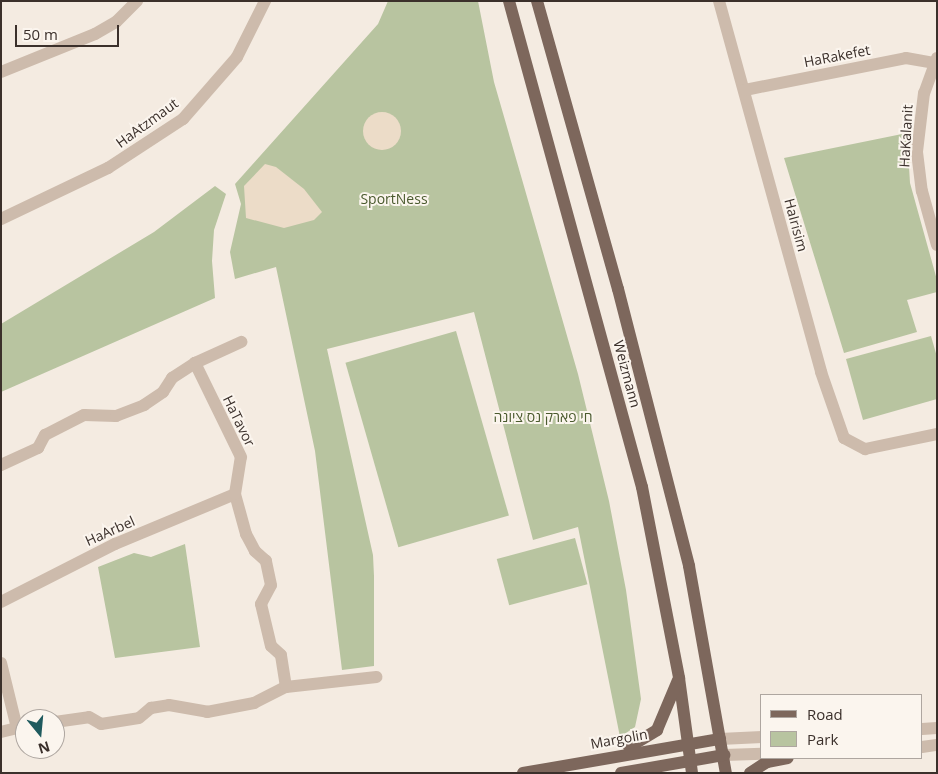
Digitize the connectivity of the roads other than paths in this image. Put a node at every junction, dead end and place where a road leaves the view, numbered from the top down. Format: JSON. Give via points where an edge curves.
{"nodes":[{"id":1,"x":137,"y":1,"type":"edge"},
{"id":2,"x":265,"y":1,"type":"edge"},
{"id":3,"x":509,"y":1,"type":"edge"},
{"id":4,"x":537,"y":1,"type":"edge"},
{"id":5,"x":719,"y":1,"type":"edge"},
{"id":6,"x":936,"y":60,"type":"edge"},
{"id":7,"x":1,"y":72,"type":"edge"},
{"id":8,"x":745,"y":90,"type":"junction"},
{"id":9,"x":1,"y":219,"type":"edge"},
{"id":10,"x":937,"y":245,"type":"edge"},
{"id":11,"x":242,"y":342,"type":"dead end"},
{"id":12,"x":195,"y":363,"type":"junction"},
{"id":13,"x":936,"y":436,"type":"edge"},
{"id":14,"x":1,"y":465,"type":"edge"},
{"id":15,"x":235,"y":494,"type":"junction"},
{"id":16,"x":1,"y":602,"type":"edge"},
{"id":17,"x":1,"y":663,"type":"edge"},
{"id":18,"x":376,"y":677,"type":"dead end"},
{"id":19,"x":679,"y":678,"type":"junction"},
{"id":20,"x":286,"y":687,"type":"junction"},
{"id":21,"x":15,"y":709,"type":"edge"},
{"id":22,"x":65,"y":721,"type":"edge"},
{"id":23,"x":937,"y":728,"type":"edge"},
{"id":24,"x":15,"y":729,"type":"edge"},
{"id":25,"x":923,"y":729,"type":"edge"},
{"id":26,"x":1,"y":732,"type":"edge"},
{"id":27,"x":760,"y":737,"type":"edge"},
{"id":28,"x":720,"y":739,"type":"junction"},
{"id":29,"x":687,"y":742,"type":"junction"},
{"id":30,"x":937,"y":745,"type":"edge"},
{"id":31,"x":923,"y":747,"type":"edge"},
{"id":32,"x":760,"y":754,"type":"edge"},
{"id":33,"x":724,"y":756,"type":"junction"},
{"id":34,"x":592,"y":758,"type":"junction"},
{"id":35,"x":783,"y":759,"type":"edge"},
{"id":36,"x":691,"y":767,"type":"edge"},
{"id":37,"x":523,"y":773,"type":"edge"},
{"id":38,"x":621,"y":773,"type":"edge"},
{"id":39,"x":726,"y":773,"type":"edge"},
{"id":40,"x":750,"y":773,"type":"edge"}],
"edges":[{"from":1,"to":7,"type":"street","via":[[116,22],[95,34]]},
{"from":2,"to":9,"type":"street","name":"HaAtzmaut","via":[[236,57],[183,118],[108,168]]},
{"from":3,"to":19,"type":"main road","name":"Weizmann","via":[[642,487]]},
{"from":4,"to":28,"type":"main road","name":"Weizmann","via":[[672,495],[704,636]]},
{"from":5,"to":8,"type":"street","name":"HaIrisim"},
{"from":6,"to":8,"type":"street","name":"HaRakefet","via":[[906,58]]},
{"from":6,"to":10,"type":"street","name":"HaKalanit","via":[[922,103],[918,152],[922,191]]},
{"from":8,"to":13,"type":"street","name":"HaIrisim","via":[[821,372],[844,438],[858,448],[872,448]]},
{"from":11,"to":12,"type":"street"},
{"from":12,"to":14,"type":"street","via":[[172,378],[163,392],[144,405],[116,416],[84,415],[45,435],[38,448]]},
{"from":12,"to":15,"type":"street","name":"HaTavor","via":[[241,457]]},
{"from":15,"to":16,"type":"street","name":"HaArbel","via":[[115,544]]},
{"from":15,"to":20,"type":"street","name":"HaTavor","via":[[246,534],[255,551],[266,560],[271,585],[261,604],[271,646],[281,655]]},
{"from":17,"to":21,"type":"street"},
{"from":18,"to":20,"type":"street"},
{"from":19,"to":29,"type":"main road","name":"Weizmann"},
{"from":19,"to":34,"type":"main road","via":[[657,730],[650,737]]},
{"from":20,"to":22,"type":"street","via":[[254,703],[207,712],[168,705],[151,708],[139,718],[101,724],[89,717]]},
{"from":23,"to":25,"type":"street"},
{"from":24,"to":26,"type":"street"},
{"from":27,"to":28,"type":"street"},
{"from":28,"to":29,"type":"main road","name":"Margolin"},
{"from":28,"to":33,"type":"main road","name":"Weizmann"},
{"from":29,"to":34,"type":"main road","name":"Margolin"},
{"from":29,"to":36,"type":"main road","name":"Weizmann"},
{"from":30,"to":31,"type":"street"},
{"from":32,"to":33,"type":"street"},
{"from":33,"to":36,"type":"main road"},
{"from":33,"to":39,"type":"main road","name":"Weizmann"},
{"from":34,"to":37,"type":"main road","name":"Margolin"},
{"from":35,"to":40,"type":"main road","via":[[767,762]]},
{"from":36,"to":38,"type":"main road","via":[[673,762]]}]}
